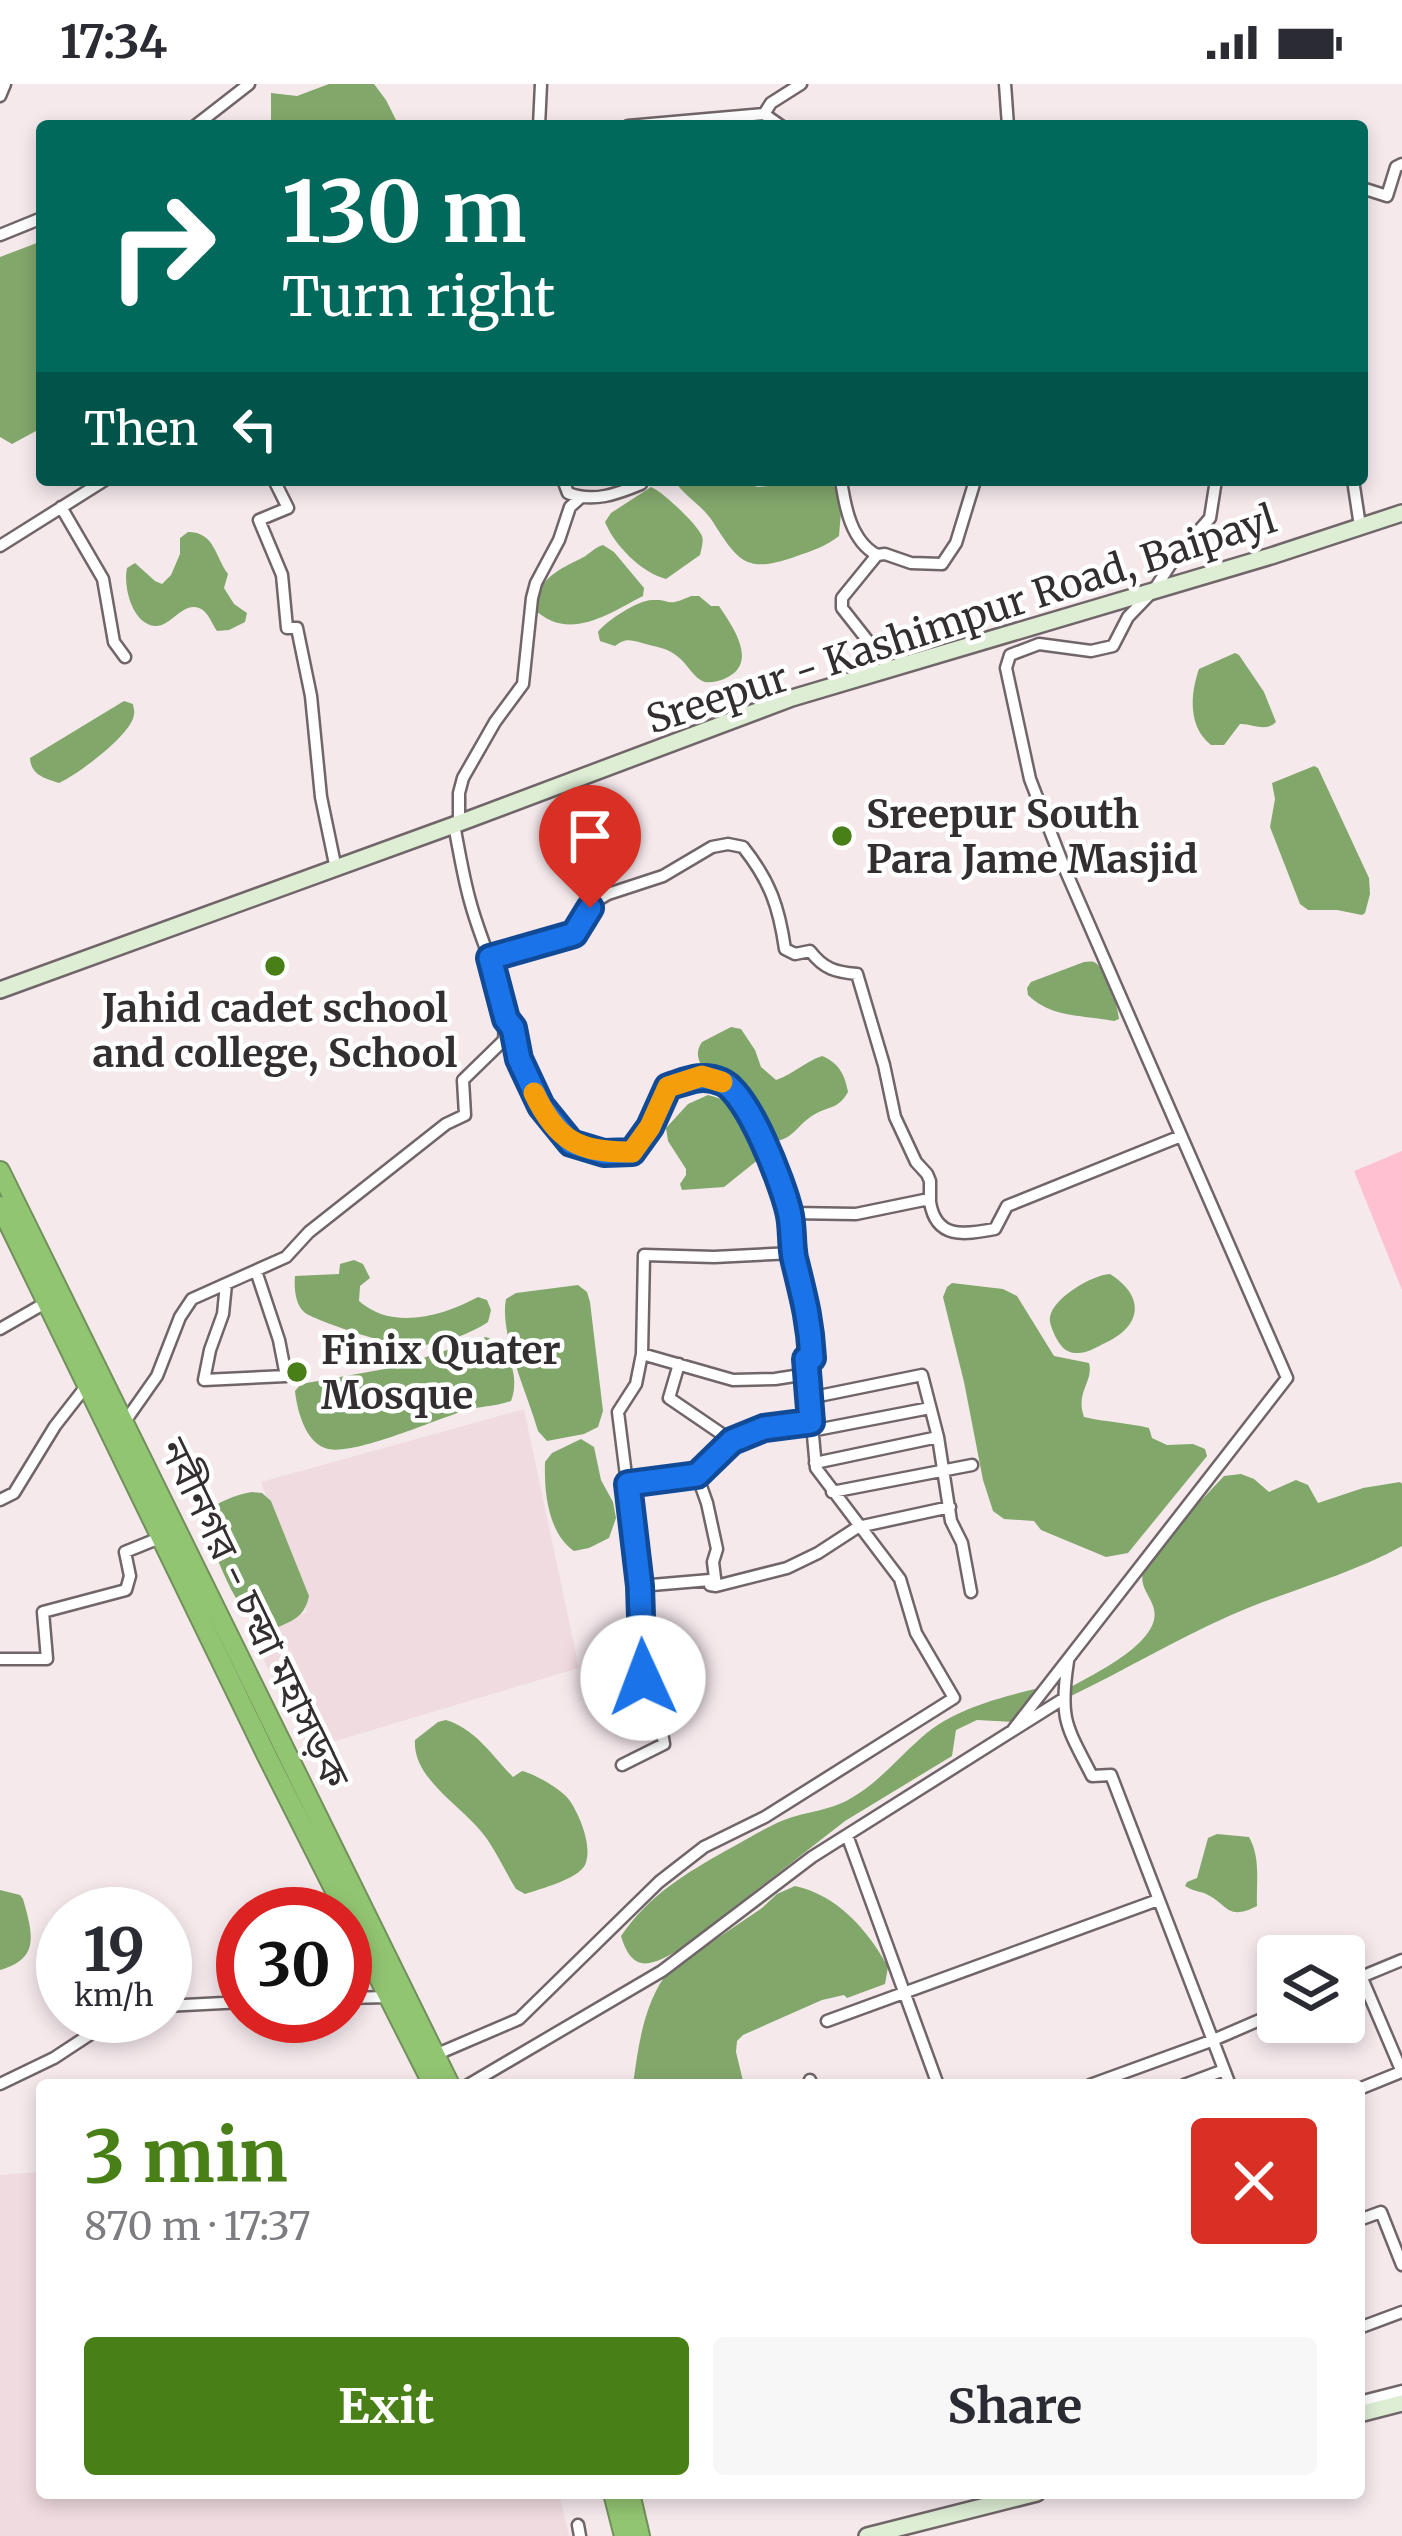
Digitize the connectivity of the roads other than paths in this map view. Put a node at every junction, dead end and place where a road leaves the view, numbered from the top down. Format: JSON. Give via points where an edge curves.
{"nodes":[{"id":1,"x":4,"y":84,"type":"edge"},
{"id":2,"x":250,"y":84,"type":"edge"},
{"id":3,"x":541,"y":84,"type":"edge"},
{"id":4,"x":800,"y":84,"type":"edge"},
{"id":5,"x":1005,"y":84,"type":"edge"},
{"id":6,"x":0,"y":96,"type":"edge"},
{"id":7,"x":764,"y":114,"type":"junction"},
{"id":8,"x":203,"y":120,"type":"edge"},
{"id":9,"x":539,"y":120,"type":"edge"},
{"id":10,"x":700,"y":120,"type":"edge"},
{"id":11,"x":772,"y":120,"type":"edge"},
{"id":12,"x":1008,"y":120,"type":"edge"},
{"id":13,"x":1402,"y":164,"type":"edge"},
{"id":14,"x":1368,"y":190,"type":"edge"},
{"id":15,"x":36,"y":224,"type":"edge"},
{"id":16,"x":0,"y":238,"type":"edge"},
{"id":17,"x":95,"y":486,"type":"edge"},
{"id":18,"x":277,"y":486,"type":"edge"},
{"id":19,"x":565,"y":486,"type":"edge"},
{"id":20,"x":636,"y":486,"type":"edge"},
{"id":21,"x":842,"y":486,"type":"edge"},
{"id":22,"x":973,"y":486,"type":"edge"},
{"id":23,"x":1215,"y":486,"type":"edge"},
{"id":24,"x":1354,"y":486,"type":"edge"},
{"id":25,"x":580,"y":498,"type":"junction"},
{"id":26,"x":61,"y":507,"type":"junction"},
{"id":27,"x":1402,"y":513,"type":"edge"},
{"id":28,"x":1360,"y":526,"type":"junction"},
{"id":29,"x":0,"y":546,"type":"edge"},
{"id":30,"x":877,"y":555,"type":"junction"},
{"id":31,"x":1154,"y":590,"type":"junction"},
{"id":32,"x":125,"y":657,"type":"dead end"},
{"id":33,"x":890,"y":669,"type":"junction"},
{"id":34,"x":456,"y":824,"type":"junction"},
{"id":35,"x":335,"y":869,"type":"junction"},
{"id":36,"x":490,"y":958,"type":"junction"},
{"id":37,"x":0,"y":990,"type":"edge"},
{"id":38,"x":506,"y":1019,"type":"junction"},
{"id":39,"x":1181,"y":1136,"type":"junction"},
{"id":40,"x":0,"y":1171,"type":"edge"},
{"id":41,"x":930,"y":1202,"type":"junction"},
{"id":42,"x":0,"y":1206,"type":"edge"},
{"id":43,"x":790,"y":1213,"type":"junction"},
{"id":44,"x":793,"y":1252,"type":"junction"},
{"id":45,"x":256,"y":1271,"type":"junction"},
{"id":46,"x":226,"y":1284,"type":"junction"},
{"id":47,"x":47,"y":1302,"type":"junction"},
{"id":48,"x":0,"y":1329,"type":"edge"},
{"id":49,"x":642,"y":1354,"type":"junction"},
{"id":50,"x":679,"y":1364,"type":"junction"},
{"id":51,"x":807,"y":1374,"type":"junction"},
{"id":52,"x":87,"y":1384,"type":"junction"},
{"id":53,"x":809,"y":1398,"type":"junction"},
{"id":54,"x":930,"y":1408,"type":"junction"},
{"id":55,"x":124,"y":1423,"type":"junction"},
{"id":56,"x":811,"y":1426,"type":"junction"},
{"id":57,"x":938,"y":1437,"type":"junction"},
{"id":58,"x":732,"y":1441,"type":"junction"},
{"id":59,"x":815,"y":1463,"type":"junction"},
{"id":60,"x":971,"y":1465,"type":"dead end"},
{"id":61,"x":944,"y":1470,"type":"junction"},
{"id":62,"x":697,"y":1475,"type":"junction"},
{"id":63,"x":628,"y":1484,"type":"junction"},
{"id":64,"x":832,"y":1492,"type":"junction"},
{"id":65,"x":0,"y":1500,"type":"edge"},
{"id":66,"x":950,"y":1508,"type":"junction"},
{"id":67,"x":858,"y":1527,"type":"junction"},
{"id":68,"x":162,"y":1537,"type":"junction"},
{"id":69,"x":640,"y":1586,"type":"junction"},
{"id":70,"x":716,"y":1586,"type":"junction"},
{"id":71,"x":971,"y":1592,"type":"dead end"},
{"id":72,"x":1069,"y":1658,"type":"junction"},
{"id":73,"x":0,"y":1659,"type":"edge"},
{"id":74,"x":1063,"y":1699,"type":"junction"},
{"id":75,"x":1012,"y":1731,"type":"junction"},
{"id":76,"x":622,"y":1765,"type":"dead end"},
{"id":77,"x":847,"y":1835,"type":"junction"},
{"id":78,"x":1158,"y":1900,"type":"junction"},
{"id":79,"x":1402,"y":1960,"type":"edge"},
{"id":80,"x":1365,"y":1974,"type":"edge"},
{"id":81,"x":1365,"y":1985,"type":"edge"},
{"id":82,"x":906,"y":1994,"type":"junction"},
{"id":83,"x":372,"y":1997,"type":"edge"},
{"id":84,"x":388,"y":1997,"type":"junction"},
{"id":85,"x":827,"y":2021,"type":"dead end"},
{"id":86,"x":1257,"y":2021,"type":"edge"},
{"id":87,"x":1211,"y":2041,"type":"junction"},
{"id":88,"x":77,"y":2043,"type":"edge"},
{"id":89,"x":434,"y":2055,"type":"junction"},
{"id":90,"x":1224,"y":2070,"type":"junction"},
{"id":91,"x":1402,"y":2072,"type":"edge"},
{"id":92,"x":431,"y":2079,"type":"edge"},
{"id":93,"x":447,"y":2079,"type":"edge"},
{"id":94,"x":478,"y":2079,"type":"edge"},
{"id":95,"x":936,"y":2079,"type":"edge"},
{"id":96,"x":1106,"y":2079,"type":"edge"},
{"id":97,"x":1200,"y":2079,"type":"edge"},
{"id":98,"x":1228,"y":2079,"type":"edge"},
{"id":99,"x":0,"y":2084,"type":"edge"},
{"id":100,"x":1365,"y":2087,"type":"edge"},
{"id":101,"x":1365,"y":2218,"type":"edge"},
{"id":102,"x":1402,"y":2265,"type":"edge"},
{"id":103,"x":1402,"y":2312,"type":"edge"},
{"id":104,"x":1365,"y":2326,"type":"edge"},
{"id":105,"x":1402,"y":2391,"type":"edge"},
{"id":106,"x":1365,"y":2400,"type":"edge"},
{"id":107,"x":1402,"y":2404,"type":"edge"},
{"id":108,"x":1365,"y":2413,"type":"edge"},
{"id":109,"x":615,"y":2499,"type":"edge"},
{"id":110,"x":631,"y":2499,"type":"edge"},
{"id":111,"x":1013,"y":2499,"type":"edge"},
{"id":112,"x":624,"y":2536,"type":"edge"},
{"id":113,"x":640,"y":2536,"type":"edge"},
{"id":114,"x":867,"y":2536,"type":"edge"}],
"edges":[{"from":1,"to":6,"type":"street"},
{"from":2,"to":8,"type":"street"},
{"from":3,"to":9,"type":"street"},
{"from":4,"to":7,"type":"street"},
{"from":5,"to":12,"type":"street"},
{"from":7,"to":10,"type":"street"},
{"from":7,"to":11,"type":"street"},
{"from":13,"to":14,"type":"street","via":[[1388,196]]},
{"from":15,"to":16,"type":"street"},
{"from":17,"to":26,"type":"street"},
{"from":18,"to":35,"type":"street","via":[[288,508],[259,520],[281,575],[287,628],[297,628]]},
{"from":19,"to":25,"type":"street"},
{"from":20,"to":25,"type":"street"},
{"from":21,"to":30,"type":"street","via":[[846,513]]},
{"from":22,"to":30,"type":"street","via":[[941,564]]},
{"from":23,"to":31,"type":"street","via":[[1210,518]]},
{"from":24,"to":28,"type":"street"},
{"from":25,"to":34,"type":"street","via":[[536,583],[523,684],[463,778]]},
{"from":26,"to":29,"type":"street"},
{"from":26,"to":32,"type":"street","via":[[104,578],[114,642]]},
{"from":27,"to":28,"type":"street","name":"Sreepur - Kashimpur Road, Baipayl"},
{"from":28,"to":31,"type":"street","name":"Sreepur - Kashimpur Road, Baipayl"},
{"from":30,"to":33,"type":"street","via":[[842,608]]},
{"from":31,"to":33,"type":"street","name":"Sreepur - Kashimpur Road, Baipayl"},
{"from":31,"to":39,"type":"street","via":[[1113,646],[1040,644],[1010,655],[1006,668],[1030,779]]},
{"from":33,"to":34,"type":"street","name":"Sreepur - Kashimpur Road, Baipayl","via":[[742,715]]},
{"from":34,"to":35,"type":"street","name":"Sreepur - Kashimpur Road, Baipayl"},
{"from":34,"to":36,"type":"street","via":[[470,904]]},
{"from":35,"to":37,"type":"street","name":"Sreepur - Kashimpur Road, Baipayl"},
{"from":36,"to":38,"type":"street"},
{"from":36,"to":41,"type":"street","via":[[574,934],[608,894],[663,876],[712,847],[743,847],[771,887],[785,950],[810,951],[832,972],[857,974],[895,1118],[930,1181]]},
{"from":38,"to":43,"type":"street","via":[[541,1106],[571,1143],[604,1153],[632,1152],[668,1087],[702,1076],[727,1083],[750,1113]]},
{"from":38,"to":45,"type":"street","via":[[504,1040],[463,1080],[464,1115],[344,1203],[286,1257]]},
{"from":39,"to":41,"type":"street","via":[[1007,1206],[994,1229],[946,1231]]},
{"from":39,"to":72,"type":"street","via":[[1287,1378]]},
{"from":40,"to":55,"type":"highway","name":"নবীনগর - চন্দ্রা মহাসড়ক"},
{"from":41,"to":43,"type":"street","via":[[856,1214]]},
{"from":42,"to":47,"type":"highway","name":"নবীনগর - চন্দ্রা মহাসড়ক"},
{"from":43,"to":44,"type":"street"},
{"from":44,"to":49,"type":"street","via":[[646,1253]]},
{"from":44,"to":51,"type":"street","via":[[811,1334]]},
{"from":45,"to":46,"type":"street"},
{"from":45,"to":46,"type":"street","via":[[286,1376],[204,1380]]},
{"from":46,"to":55,"type":"street","via":[[191,1299],[157,1376]]},
{"from":47,"to":48,"type":"street"},
{"from":47,"to":52,"type":"highway","name":"নবীনগর - চন্দ্রা মহাসড়ক"},
{"from":49,"to":50,"type":"street"},
{"from":49,"to":63,"type":"street","via":[[618,1412]]},
{"from":50,"to":51,"type":"street","via":[[733,1380]]},
{"from":50,"to":58,"type":"street","via":[[669,1398]]},
{"from":51,"to":53,"type":"street"},
{"from":52,"to":65,"type":"street","via":[[14,1493]]},
{"from":52,"to":68,"type":"highway","name":"নবীনগর - চন্দ্রা মহাসড়ক"},
{"from":53,"to":54,"type":"street","via":[[922,1375]]},
{"from":53,"to":56,"type":"street"},
{"from":54,"to":56,"type":"street"},
{"from":54,"to":57,"type":"street"},
{"from":55,"to":89,"type":"highway","name":"নবীনগর - চন্দ্রা মহাসড়ক"},
{"from":56,"to":58,"type":"street","via":[[764,1428]]},
{"from":56,"to":59,"type":"street"},
{"from":57,"to":59,"type":"street"},
{"from":57,"to":61,"type":"street"},
{"from":58,"to":62,"type":"street"},
{"from":59,"to":64,"type":"street"},
{"from":60,"to":61,"type":"street"},
{"from":61,"to":64,"type":"street"},
{"from":61,"to":66,"type":"street"},
{"from":62,"to":63,"type":"street"},
{"from":62,"to":70,"type":"street","via":[[717,1549]]},
{"from":63,"to":69,"type":"street"},
{"from":64,"to":67,"type":"street"},
{"from":66,"to":67,"type":"street"},
{"from":66,"to":71,"type":"street"},
{"from":67,"to":70,"type":"street","via":[[787,1568]]},
{"from":67,"to":89,"type":"street","via":[[900,1579],[916,1633],[954,1698],[765,1817],[704,1846],[519,2019]]},
{"from":68,"to":73,"type":"street","via":[[124,1552],[126,1590],[43,1612],[46,1659]]},
{"from":68,"to":84,"type":"highway","name":"নবীনগর - চন্দ্রা মহাসড়ক"},
{"from":69,"to":70,"type":"street"},
{"from":69,"to":76,"type":"street","via":[[644,1693],[664,1744]]},
{"from":72,"to":74,"type":"street"},
{"from":72,"to":75,"type":"street"},
{"from":74,"to":75,"type":"street"},
{"from":74,"to":78,"type":"street","via":[[1065,1722],[1092,1776],[1111,1775]]},
{"from":75,"to":77,"type":"street"},
{"from":77,"to":82,"type":"street"},
{"from":77,"to":94,"type":"street","via":[[662,1971]]},
{"from":78,"to":82,"type":"street"},
{"from":78,"to":87,"type":"street"},
{"from":79,"to":80,"type":"street"},
{"from":81,"to":91,"type":"street"},
{"from":82,"to":85,"type":"street"},
{"from":82,"to":95,"type":"street"},
{"from":83,"to":84,"type":"street"},
{"from":84,"to":92,"type":"highway","name":"নবীনগর - চন্দ্রা মহাসড়ক"},
{"from":86,"to":87,"type":"street"},
{"from":87,"to":90,"type":"street"},
{"from":87,"to":96,"type":"street"},
{"from":88,"to":99,"type":"street"},
{"from":89,"to":93,"type":"highway","name":"নবীনগর - চন্দ্রা মহাসড়ক"},
{"from":90,"to":97,"type":"street"},
{"from":90,"to":98,"type":"street"},
{"from":91,"to":100,"type":"street"},
{"from":101,"to":102,"type":"street","via":[[1381,2212]]},
{"from":103,"to":104,"type":"street"},
{"from":105,"to":106,"type":"street"},
{"from":107,"to":108,"type":"street"},
{"from":109,"to":112,"type":"highway"},
{"from":110,"to":113,"type":"highway"},
{"from":111,"to":114,"type":"street"}]}
